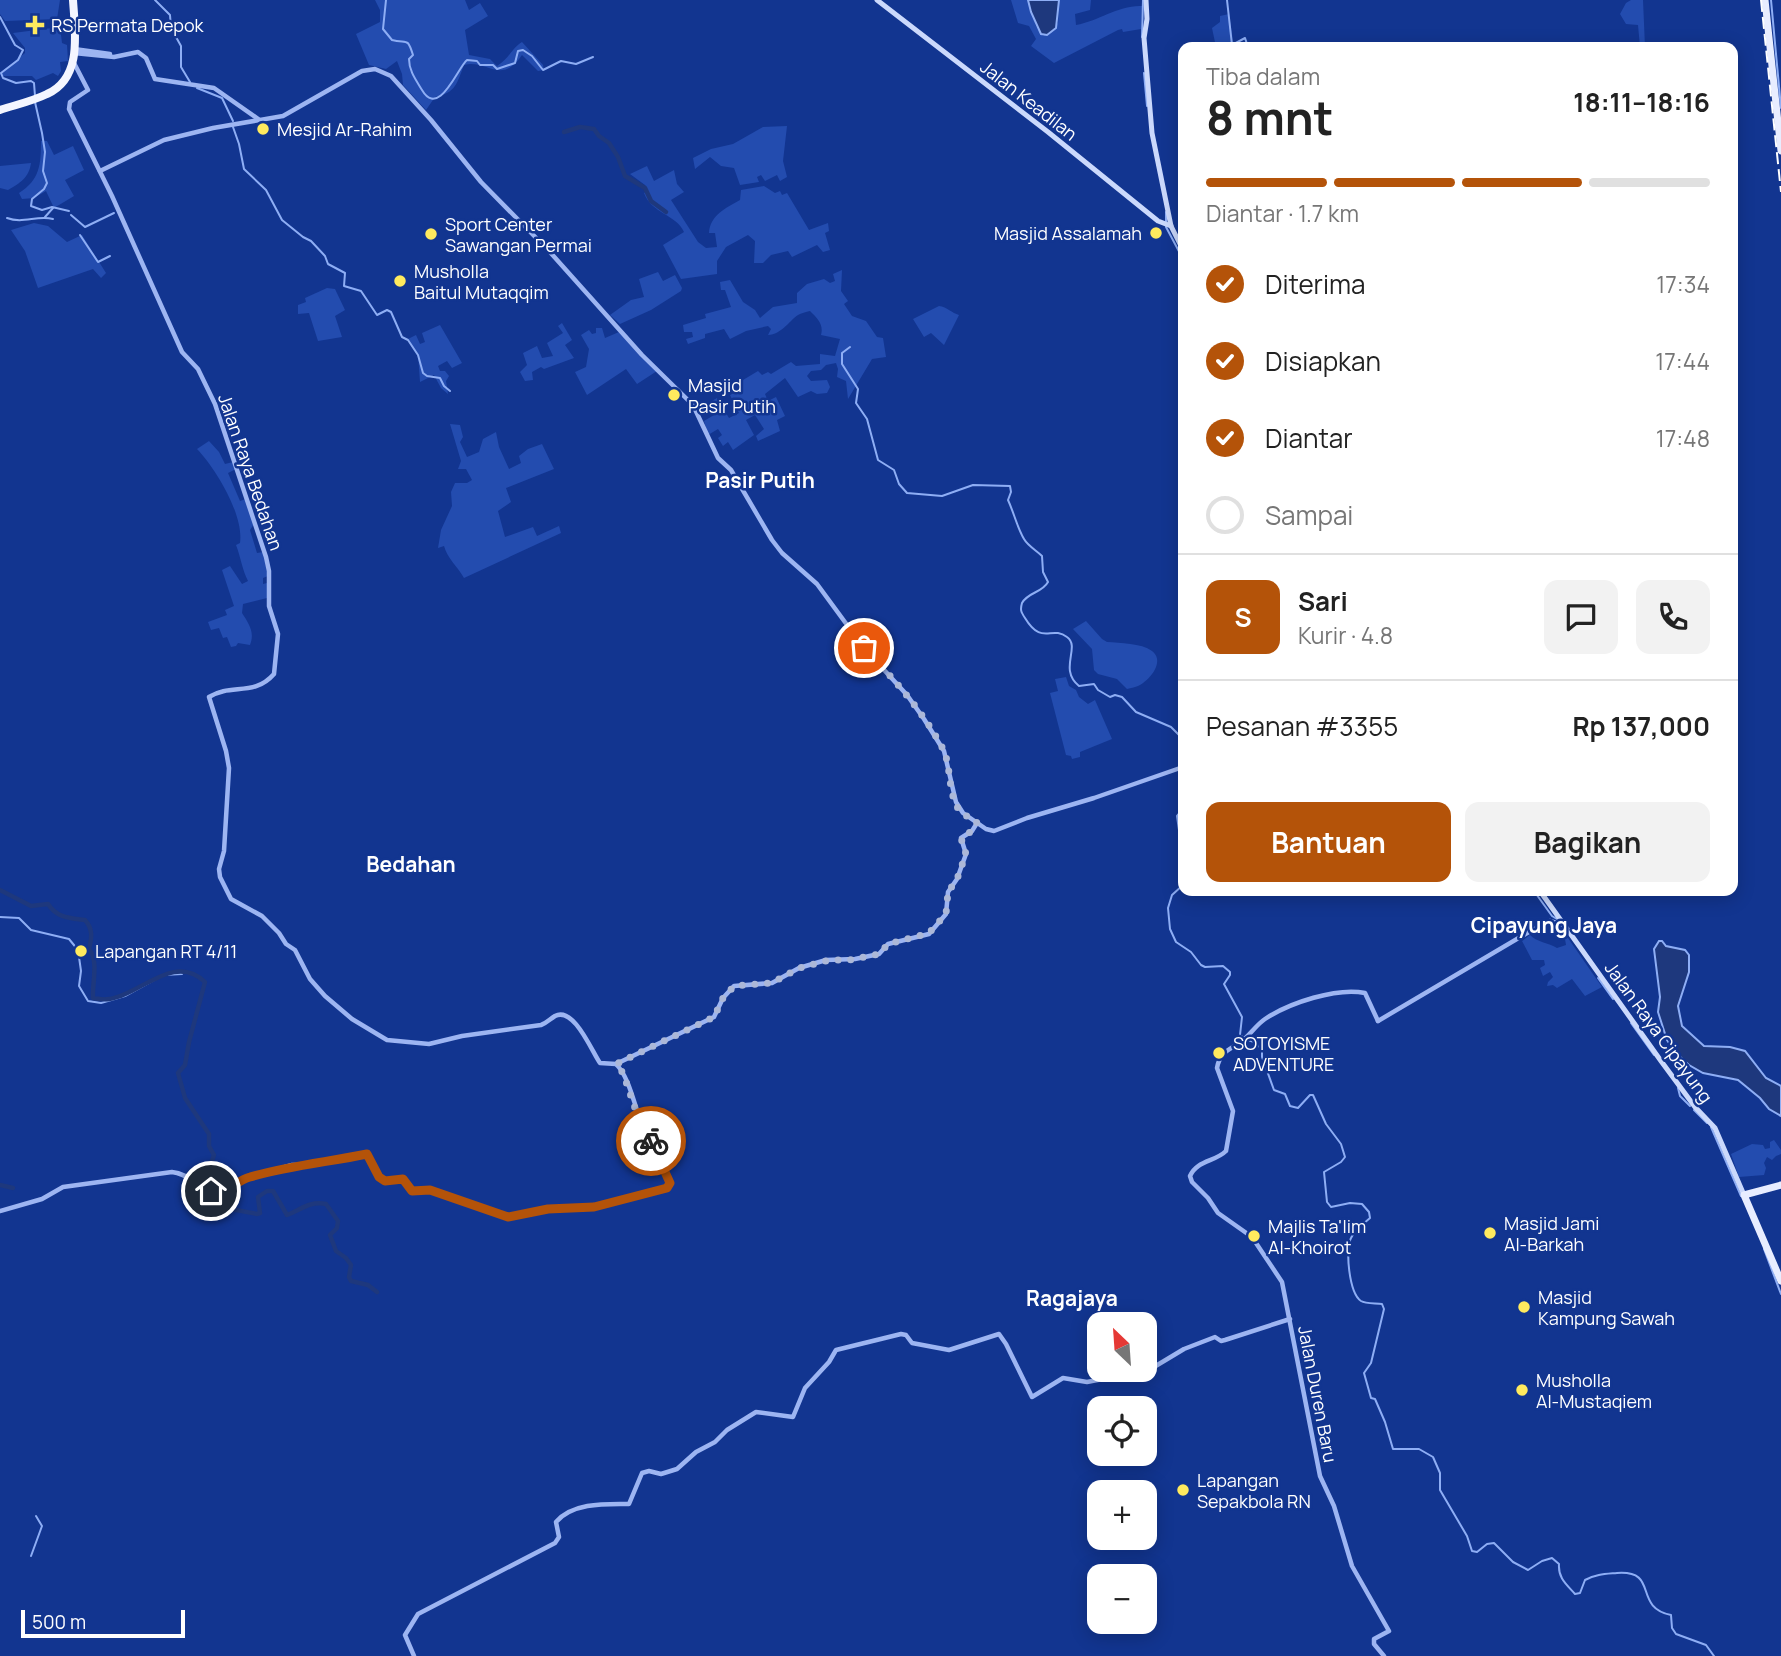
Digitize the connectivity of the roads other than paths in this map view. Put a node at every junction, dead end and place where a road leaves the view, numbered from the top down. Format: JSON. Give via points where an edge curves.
{"nodes":[{"id":1,"x":73,"y":0,"type":"edge"},
{"id":2,"x":877,"y":0,"type":"edge"},
{"id":3,"x":1146,"y":0,"type":"edge"},
{"id":4,"x":1765,"y":0,"type":"edge"},
{"id":5,"x":74,"y":51,"type":"junction"},
{"id":6,"x":74,"y":74,"type":"junction"},
{"id":7,"x":0,"y":110,"type":"edge"},
{"id":8,"x":262,"y":121,"type":"junction"},
{"id":9,"x":1781,"y":152,"type":"edge"},
{"id":10,"x":100,"y":171,"type":"junction"},
{"id":11,"x":1167,"y":223,"type":"junction"},
{"id":12,"x":1178,"y":242,"type":"edge"},
{"id":13,"x":1178,"y":769,"type":"edge"},
{"id":14,"x":977,"y":822,"type":"junction"},
{"id":15,"x":1543,"y":896,"type":"edge"},
{"id":16,"x":1558,"y":921,"type":"junction"},
{"id":17,"x":616,"y":1064,"type":"junction"},
{"id":18,"x":1781,"y":1185,"type":"edge"},
{"id":19,"x":1744,"y":1195,"type":"junction"},
{"id":20,"x":0,"y":1211,"type":"edge"},
{"id":21,"x":1781,"y":1281,"type":"edge"},
{"id":22,"x":1290,"y":1319,"type":"junction"},
{"id":23,"x":414,"y":1656,"type":"edge"},
{"id":24,"x":1384,"y":1656,"type":"edge"}],
"edges":[{"from":1,"to":5,"type":"highway"},
{"from":2,"to":11,"type":"main road","name":"Jalan Keadilan"},
{"from":3,"to":11,"type":"main road","via":[[1149,104],[1168,204]]},
{"from":4,"to":9,"type":"main road"},
{"from":5,"to":6,"type":"highway"},
{"from":5,"to":8,"type":"street","via":[[117,56],[140,53],[160,81],[214,88]]},
{"from":6,"to":7,"type":"highway","via":[[57,89]]},
{"from":6,"to":10,"type":"street","name":"Jalan Raya Bedahan","via":[[88,91],[68,106]]},
{"from":8,"to":10,"type":"street","via":[[160,141]]},
{"from":8,"to":14,"type":"street","via":[[288,114],[366,70],[391,76],[481,182],[693,405],[718,458],[731,470],[772,540],[817,584],[864,648],[912,701],[942,746],[957,805]]},
{"from":10,"to":17,"type":"street","name":"Jalan Raya Bedahan","via":[[182,352],[198,369],[215,404],[267,561],[269,606],[278,634],[274,674],[257,687],[209,698],[229,764],[219,871],[228,894],[279,933],[325,996],[382,1038],[429,1044],[541,1025],[558,1015],[576,1022],[600,1063]]},
{"from":11,"to":12,"type":"main road"},
{"from":13,"to":14,"type":"street","via":[[994,831]]},
{"from":14,"to":17,"type":"street","via":[[961,838],[966,854],[948,892],[946,914],[929,933],[888,944],[879,954],[799,968],[772,983],[734,986],[714,1017]]},
{"from":15,"to":16,"type":"main road","name":"Jalan Raya Cipayung"},
{"from":16,"to":19,"type":"main road","name":"Jalan Raya Cipayung","via":[[1715,1128]]},
{"from":16,"to":22,"type":"street","via":[[1544,923],[1380,1019],[1365,993],[1337,994],[1282,1010],[1225,1050],[1218,1073],[1233,1111],[1226,1152],[1196,1166],[1190,1176],[1218,1213],[1245,1229],[1258,1245],[1282,1282]]},
{"from":17,"to":20,"type":"street","via":[[670,1183],[666,1188],[594,1207],[508,1217],[430,1190],[412,1191],[403,1179],[385,1181],[367,1154],[292,1165],[242,1180],[221,1193],[172,1172],[63,1187],[42,1199]]},
{"from":18,"to":19,"type":"main road"},
{"from":19,"to":21,"type":"main road"},
{"from":22,"to":23,"type":"street","via":[[1192,1345],[1141,1373],[1084,1382],[1063,1378],[1032,1397],[999,1334],[946,1350],[912,1343],[901,1334],[838,1349],[805,1388],[793,1418],[752,1413],[677,1469],[642,1473],[629,1504],[580,1508],[561,1517],[556,1522],[559,1537],[555,1543],[420,1612],[405,1634]]},
{"from":22,"to":24,"type":"street","name":"Jalan Duren Baru","via":[[1320,1476],[1352,1566],[1389,1631],[1374,1639]]}]}
